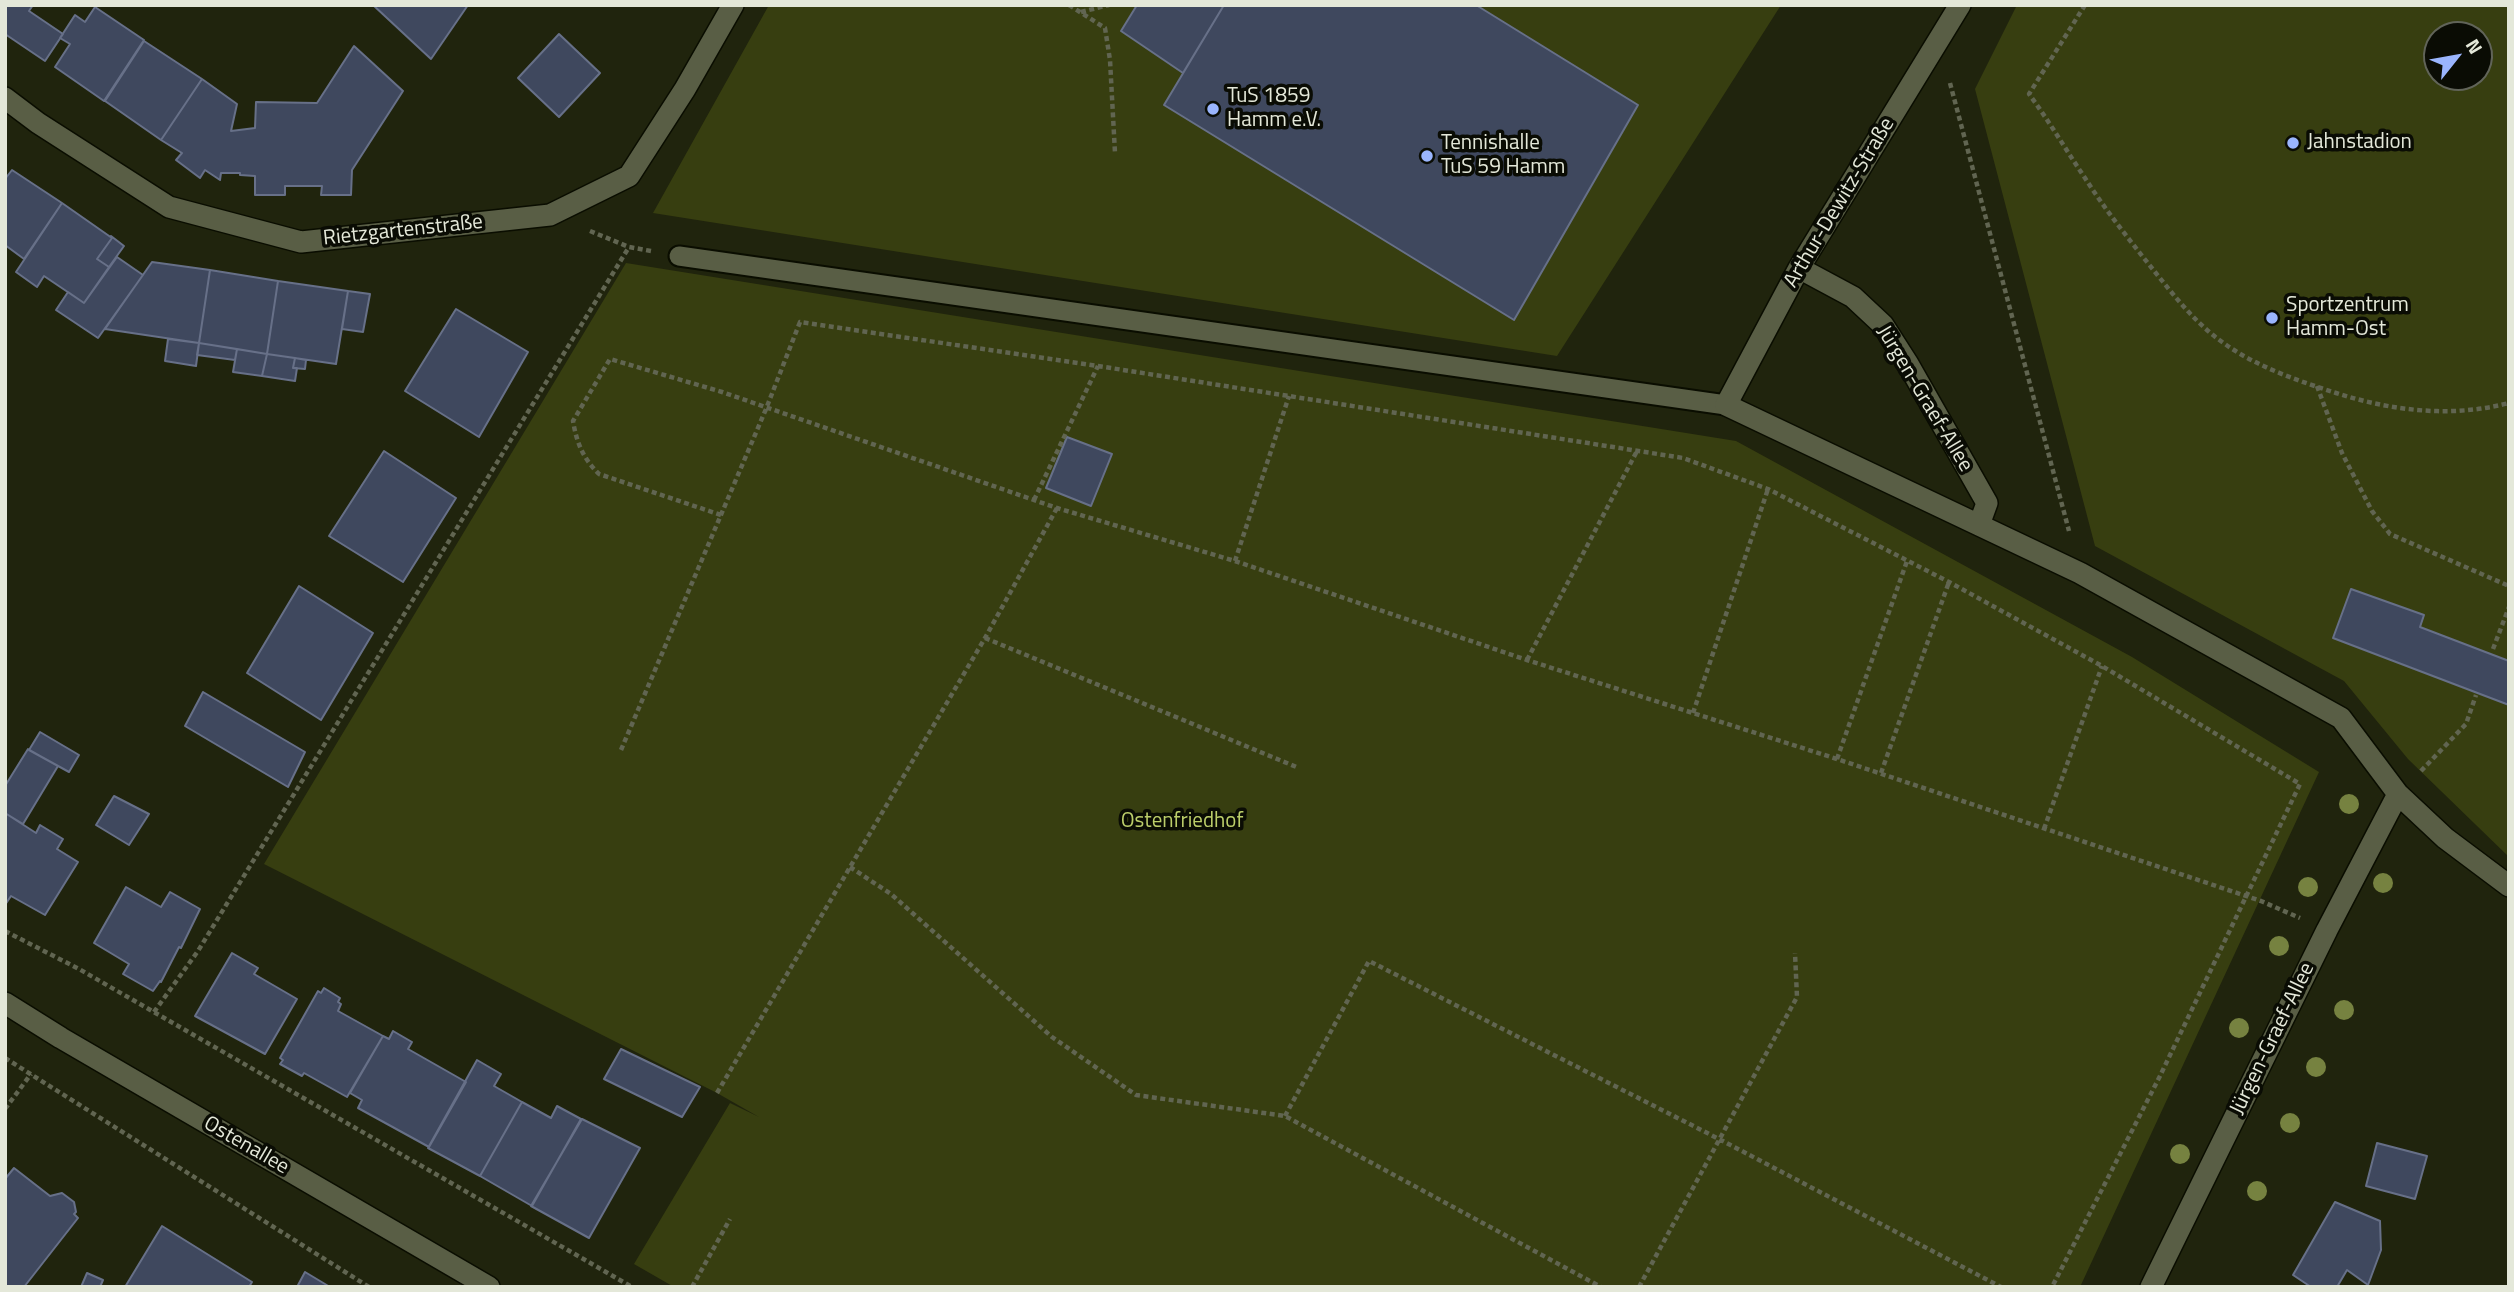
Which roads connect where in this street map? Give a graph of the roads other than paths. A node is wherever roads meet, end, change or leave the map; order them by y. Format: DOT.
graph roads {
  1 [pos="733,5"];
  2 [pos="1960,5"];
  3 [pos="5,98"];
  4 [pos="679,256"];
  5 [pos="1799,268"];
  6 [pos="1726,405"];
  7 [pos="1979,524"];
  8 [pos="2398,794"];
  9 [pos="2509,886"];
  10 [pos="5,1003"];
  11 [pos="489,1287"];
  12 [pos="2151,1287"];
  1 -- 3 [label="street, Rietzgartenstraße"];
  2 -- 5 [label="street, Arthur-Dewitz-Straße"];
  4 -- 6 [label="lane"];
  5 -- 6 [label="street, Arthur-Dewitz-Straße"];
  5 -- 7 [label="street, Jürgen-Graef-Allee"];
  6 -- 7 [label="street"];
  7 -- 8 [label="street"];
  8 -- 9 [label="street"];
  8 -- 12 [label="street, Jürgen-Graef-Allee"];
  10 -- 11 [label="street, Ostenallee"];
}
